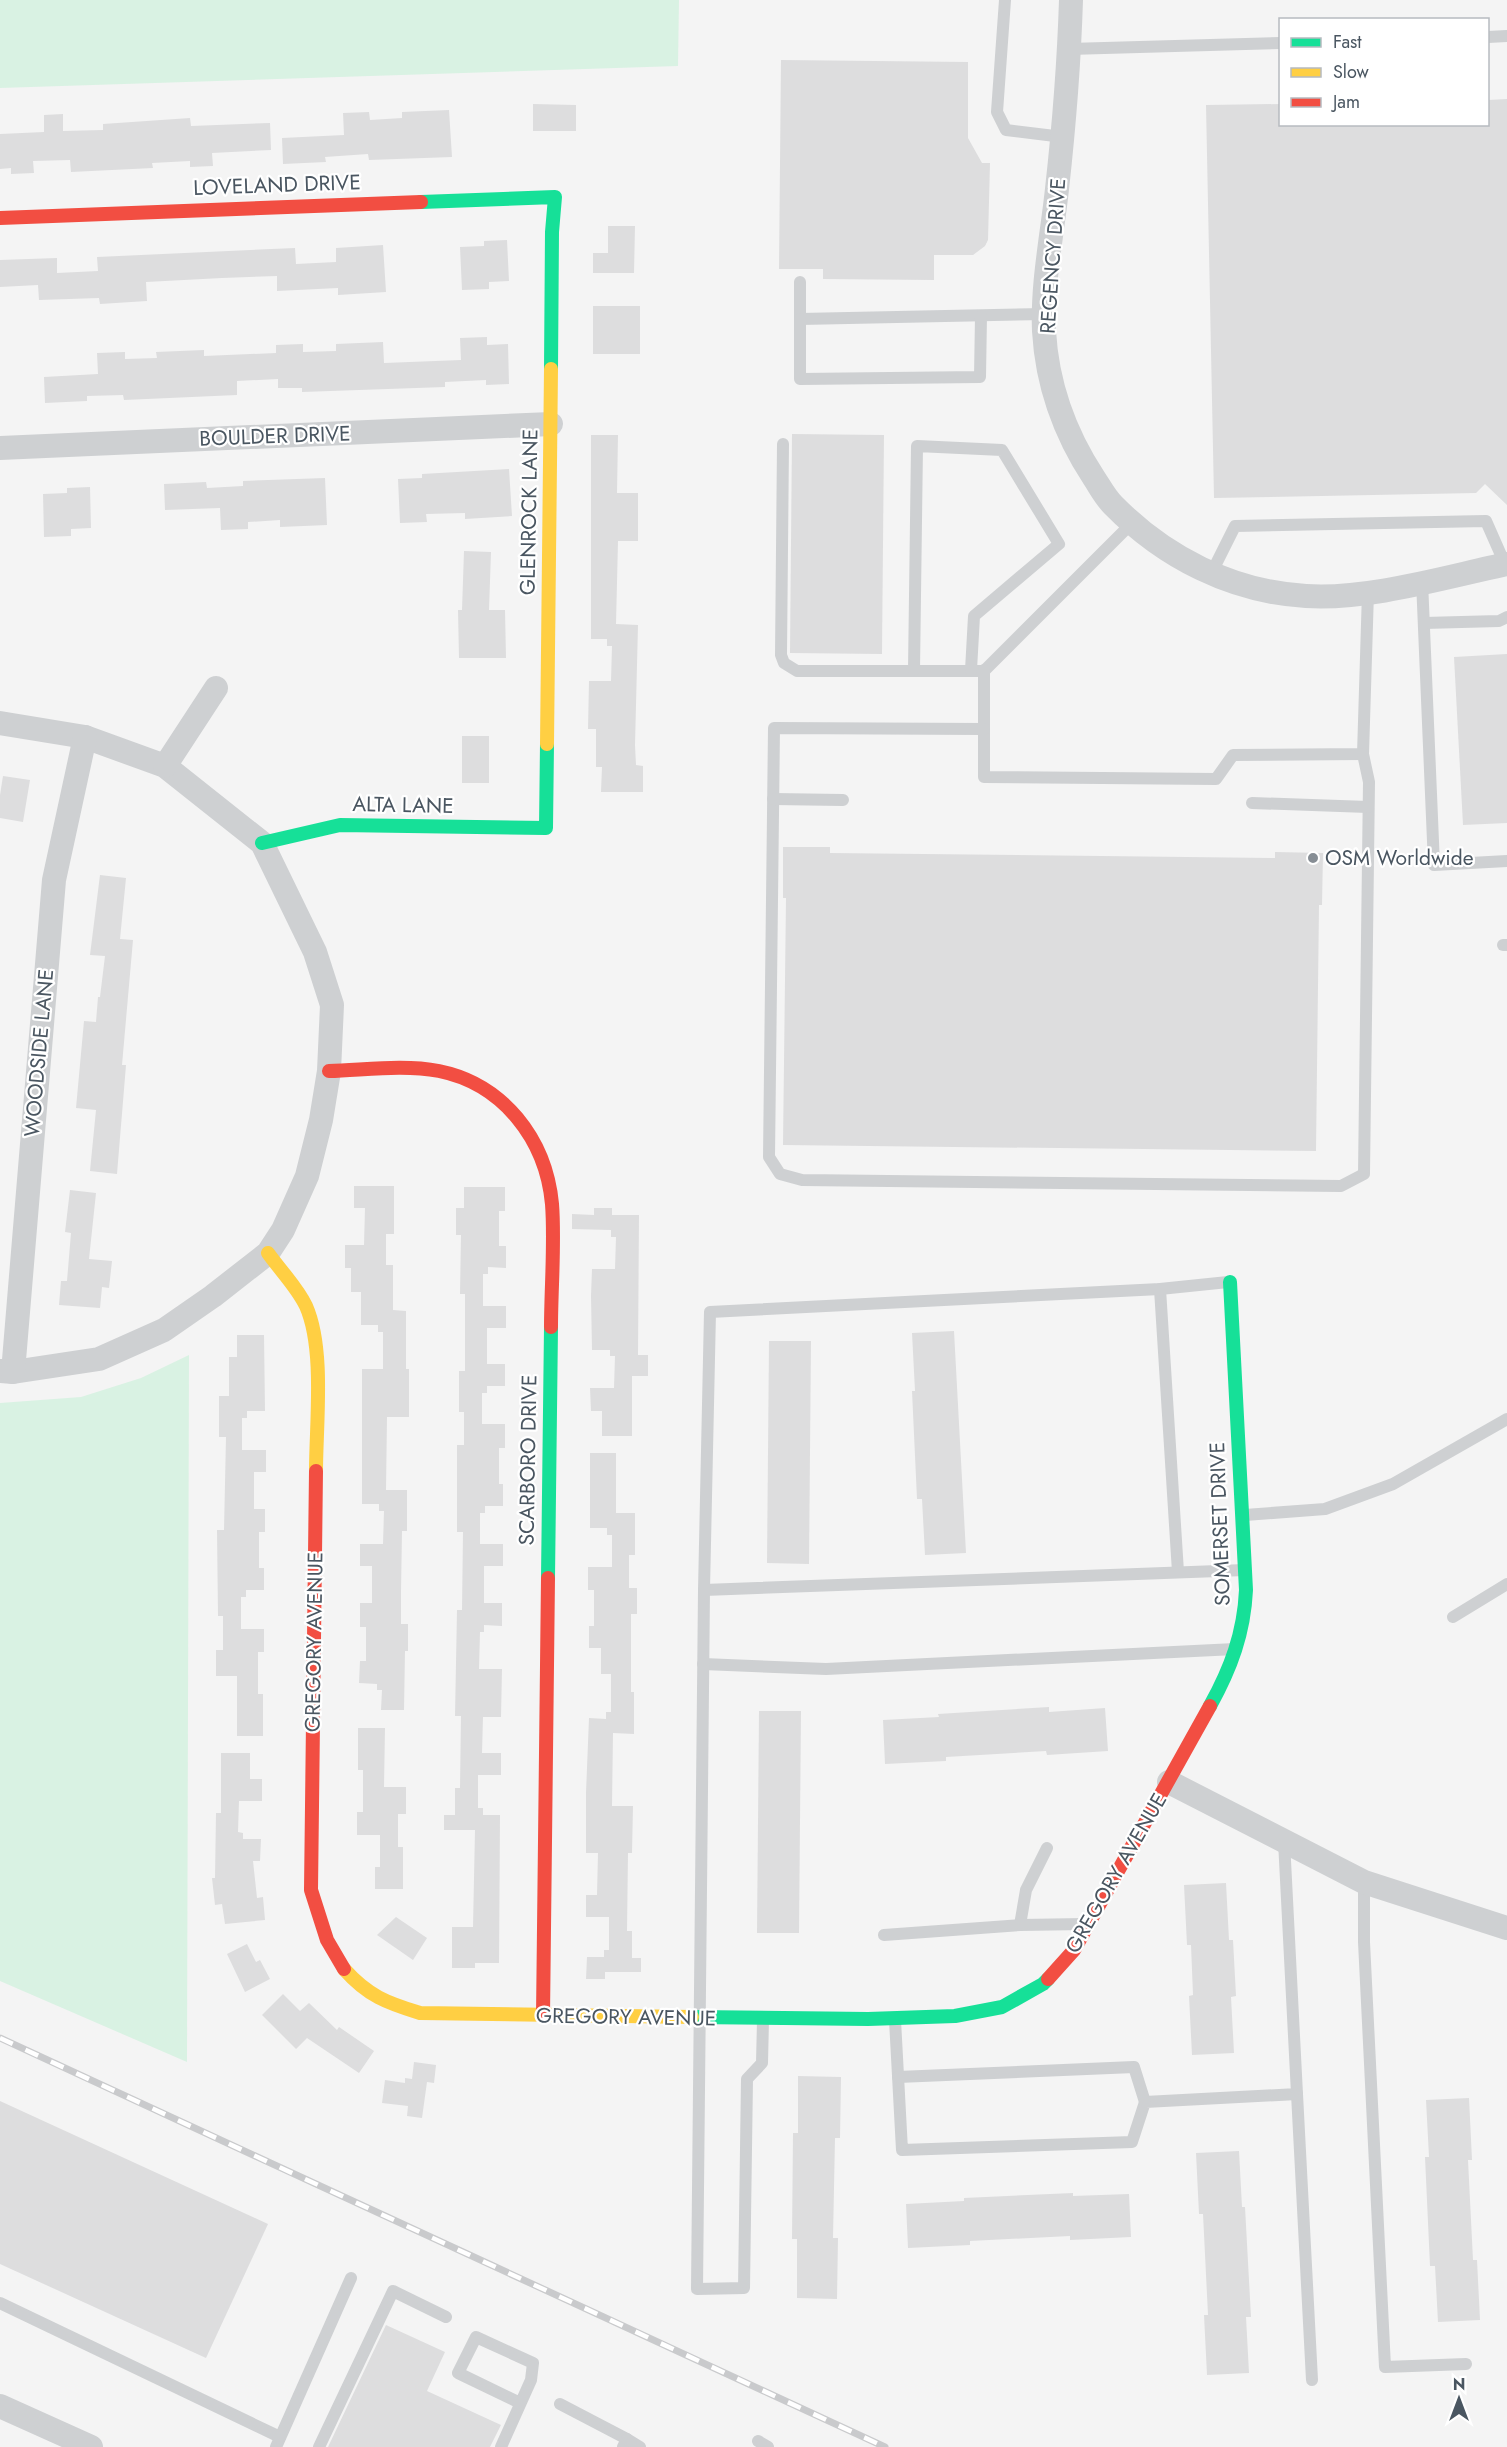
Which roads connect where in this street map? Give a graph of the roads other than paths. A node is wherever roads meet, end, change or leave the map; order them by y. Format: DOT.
graph roads {
  1 [pos="1005,0"];
  2 [pos="1071,0"];
  3 [pos="1507,36"];
  4 [pos="1489,37"];
  5 [pos="1279,43"];
  6 [pos="1069,49"];
  7 [pos="1063,137"];
  8 [pos="555,197"];
  9 [pos="0,218"];
  10 [pos="800,282"];
  11 [pos="1045,314"];
  12 [pos="981,316"];
  13 [pos="800,319"];
  14 [pos="551,424"];
  15 [pos="783,444"];
  16 [pos="0,448"];
  17 [pos="1133,522"];
  18 [pos="1506,564"];
  19 [pos="1211,574"];
  20 [pos="1422,581"];
  21 [pos="1368,592"];
  22 [pos="1507,617"];
  23 [pos="1424,623"];
  24 [pos="914,670"];
  25 [pos="978,670"];
  26 [pos="216,688"];
  27 [pos="0,723"];
  28 [pos="984,729"];
  29 [pos="85,737"];
  30 [pos="1363,754"];
  31 [pos="165,766"];
  32 [pos="773,799"];
  33 [pos="843,800"];
  34 [pos="1252,803"];
  35 [pos="1368,807"];
  36 [pos="546,828"];
  37 [pos="262,843"];
  38 [pos="1507,861"];
  39 [pos="329,1071"];
  40 [pos="268,1253"];
  41 [pos="1230,1282"];
  42 [pos="1160,1288"];
  43 [pos="7,1371"];
  44 [pos="1507,1419"];
  45 [pos="1243,1515"];
  46 [pos="1246,1570"];
  47 [pos="1178,1572"];
  48 [pos="1507,1584"];
  49 [pos="704,1590"];
  50 [pos="1453,1617"];
  51 [pos="1238,1649"];
  52 [pos="703,1664"];
  53 [pos="1168,1782"];
  54 [pos="1284,1841"];
  55 [pos="1047,1848"];
  56 [pos="1364,1882"];
  57 [pos="1089,1924"];
  58 [pos="1020,1925"];
  59 [pos="1507,1928"];
  60 [pos="884,1935"];
  61 [pos="543,2016"];
  62 [pos="700,2018"];
  63 [pos="763,2018"];
  64 [pos="896,2019"];
  65 [pos="898,2077"];
  66 [pos="1297,2094"];
  67 [pos="1145,2102"];
  68 [pos="351,2278"];
  69 [pos="0,2303"];
  70 [pos="446,2317"];
  71 [pos="1466,2364"];
  72 [pos="1312,2380"];
  73 [pos="520,2403"];
  74 [pos="560,2404"];
  75 [pos="0,2406"];
  76 [pos="278,2442"];
  77 [pos="625,2443"];
  78 [pos="91,2447"];
  79 [pos="319,2447"];
  80 [pos="501,2447"];
  81 [pos="640,2447"];
  1 -- 7 [label="lane"];
  2 -- 6 [label="street, REGENCY DRIVE"];
  3 -- 4 [label="lane"];
  5 -- 6 [label="lane"];
  6 -- 7 [label="street, REGENCY DRIVE"];
  7 -- 11 [label="street, REGENCY DRIVE"];
  8 -- 9 [label="street, LOVELAND DRIVE"];
  8 -- 14 [label="street, GLENROCK LANE"];
  10 -- 13 [label="lane"];
  11 -- 12 [label="lane"];
  11 -- 17 [label="street, REGENCY DRIVE"];
  12 -- 13 [label="lane"];
  12 -- 13 [label="lane"];
  14 -- 16 [label="street, BOULDER DRIVE"];
  14 -- 36 [label="street, GLENROCK LANE"];
  15 -- 24 [label="lane"];
  17 -- 19 [label="street, REGENCY DRIVE"];
  17 -- 25 [label="lane"];
  18 -- 19 [label="lane"];
  18 -- 20 [label="street, REGENCY DRIVE"];
  19 -- 21 [label="street, REGENCY DRIVE"];
  20 -- 21 [label="street, REGENCY DRIVE"];
  20 -- 23 [label="lane"];
  21 -- 30 [label="lane"];
  22 -- 23 [label="lane"];
  23 -- 38 [label="lane"];
  24 -- 25 [label="lane"];
  24 -- 25 [label="lane"];
  25 -- 28 [label="lane"];
  26 -- 31 [label="street"];
  27 -- 29 [label="street"];
  28 -- 30 [label="lane"];
  28 -- 32 [label="lane"];
  29 -- 31 [label="street"];
  29 -- 43 [label="street, WOODSIDE LANE"];
  30 -- 35 [label="lane"];
  31 -- 37 [label="street"];
  32 -- 33 [label="lane"];
  32 -- 35 [label="lane"];
  34 -- 35 [label="lane"];
  36 -- 37 [label="street, ALTA LANE"];
  37 -- 39 [label="street"];
  39 -- 40 [label="street"];
  39 -- 61 [label="street, SCARBORO DRIVE"];
  40 -- 43 [label="street"];
  40 -- 61 [label="street, GREGORY AVENUE"];
  41 -- 42 [label="lane"];
  41 -- 45 [label="street, SOMERSET DRIVE"];
  42 -- 47 [label="lane"];
  42 -- 49 [label="lane"];
  44 -- 45 [label="lane"];
  45 -- 46 [label="street, SOMERSET DRIVE"];
  46 -- 47 [label="lane"];
  46 -- 51 [label="street, SOMERSET DRIVE"];
  47 -- 49 [label="lane"];
  48 -- 50 [label="lane"];
  49 -- 52 [label="lane"];
  51 -- 52 [label="lane"];
  51 -- 53 [label="street, SOMERSET DRIVE"];
  52 -- 62 [label="lane"];
  53 -- 54 [label="street, GREGORY AVENUE"];
  53 -- 57 [label="street, GREGORY AVENUE"];
  54 -- 56 [label="street, GREGORY AVENUE"];
  54 -- 66 [label="lane"];
  55 -- 58 [label="lane"];
  56 -- 59 [label="street, GREGORY AVENUE"];
  56 -- 71 [label="lane"];
  57 -- 58 [label="lane"];
  57 -- 64 [label="street, GREGORY AVENUE"];
  58 -- 60 [label="lane"];
  61 -- 62 [label="street, GREGORY AVENUE"];
  62 -- 63 [label="street, GREGORY AVENUE"];
  62 -- 63 [label="lane"];
  63 -- 64 [label="street, GREGORY AVENUE"];
  64 -- 65 [label="lane"];
  65 -- 67 [label="lane"];
  65 -- 67 [label="lane"];
  66 -- 67 [label="lane"];
  66 -- 72 [label="lane"];
  68 -- 76 [label="lane"];
  69 -- 76 [label="lane"];
  70 -- 79 [label="lane"];
  73 -- 73 [label="lane"];
  73 -- 80 [label="lane"];
  74 -- 77 [label="lane"];
  75 -- 78 [label="street"];
  77 -- 81 [label="lane"];
}
